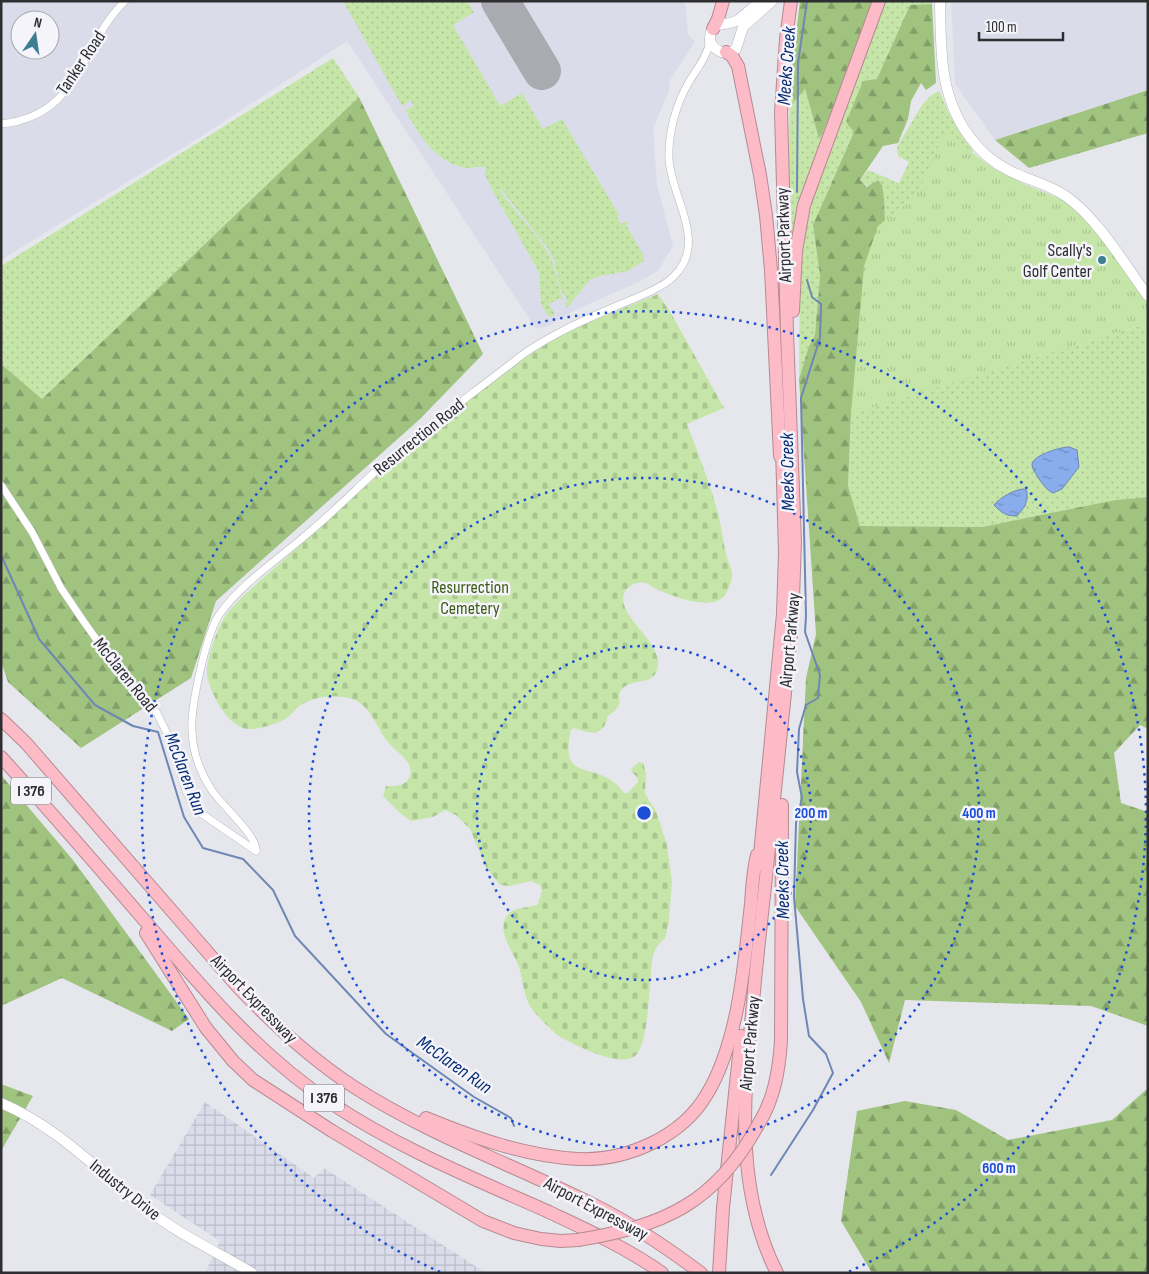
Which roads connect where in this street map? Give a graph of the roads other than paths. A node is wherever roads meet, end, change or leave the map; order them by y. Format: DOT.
graph roads {
  1 [pos="125,1"];
  2 [pos="723,1"];
  3 [pos="772,1"];
  4 [pos="783,1"];
  5 [pos="792,1"];
  6 [pos="879,1"];
  7 [pos="940,1"];
  8 [pos="759,6"];
  9 [pos="713,29"];
  10 [pos="710,42"];
  11 [pos="723,52"];
  12 [pos="701,64"];
  13 [pos="1,124"];
  14 [pos="1148,296"];
  15 [pos="790,418"];
  16 [pos="1,485"];
  17 [pos="784,507"];
  18 [pos="792,625"];
  19 [pos="1,719"];
  20 [pos="1,757"];
  21 [pos="62,824"];
  22 [pos="761,836"];
  23 [pos="256,852"];
  24 [pos="293,1041"];
  25 [pos="1,1103"];
  26 [pos="252,1273"];
  27 [pos="662,1273"];
  28 [pos="701,1273"];
  29 [pos="719,1273"];
  30 [pos="777,1273"];
  1 -- 13 [label="street, Tanker Road"];
  2 -- 9 [label="highway"];
  3 -- 8 [label="street"];
  4 -- 17 [label="highway, Airport Parkway"];
  5 -- 15 [label="highway, Airport Parkway"];
  6 -- 15 [label="highway"];
  7 -- 14 [label="street"];
  8 -- 9 [label="street"];
  8 -- 11 [label="street"];
  9 -- 10 [label="street"];
  10 -- 11 [label="street"];
  10 -- 12 [label="street, Resurrection Road"];
  11 -- 12 [label="street, Resurrection Road"];
  11 -- 17 [label="highway"];
  12 -- 23 [label="street, Resurrection Road"];
  15 -- 18 [label="highway, Airport Parkway"];
  16 -- 23 [label="street, McClaren Road"];
  17 -- 22 [label="highway, Airport Parkway"];
  18 -- 21 [label="highway, bridge"];
  18 -- 30 [label="highway, Airport Parkway"];
  19 -- 24 [label="highway, Airport Expressway / I 376"];
  20 -- 21 [label="highway, Airport Expressway / I 376"];
  21 -- 27 [label="highway, Airport Expressway / I 376"];
  22 -- 24 [label="highway"];
  22 -- 29 [label="highway, Airport Parkway"];
  24 -- 28 [label="highway, Airport Expressway / I 376"];
  25 -- 26 [label="street, Industry Drive"];
}
